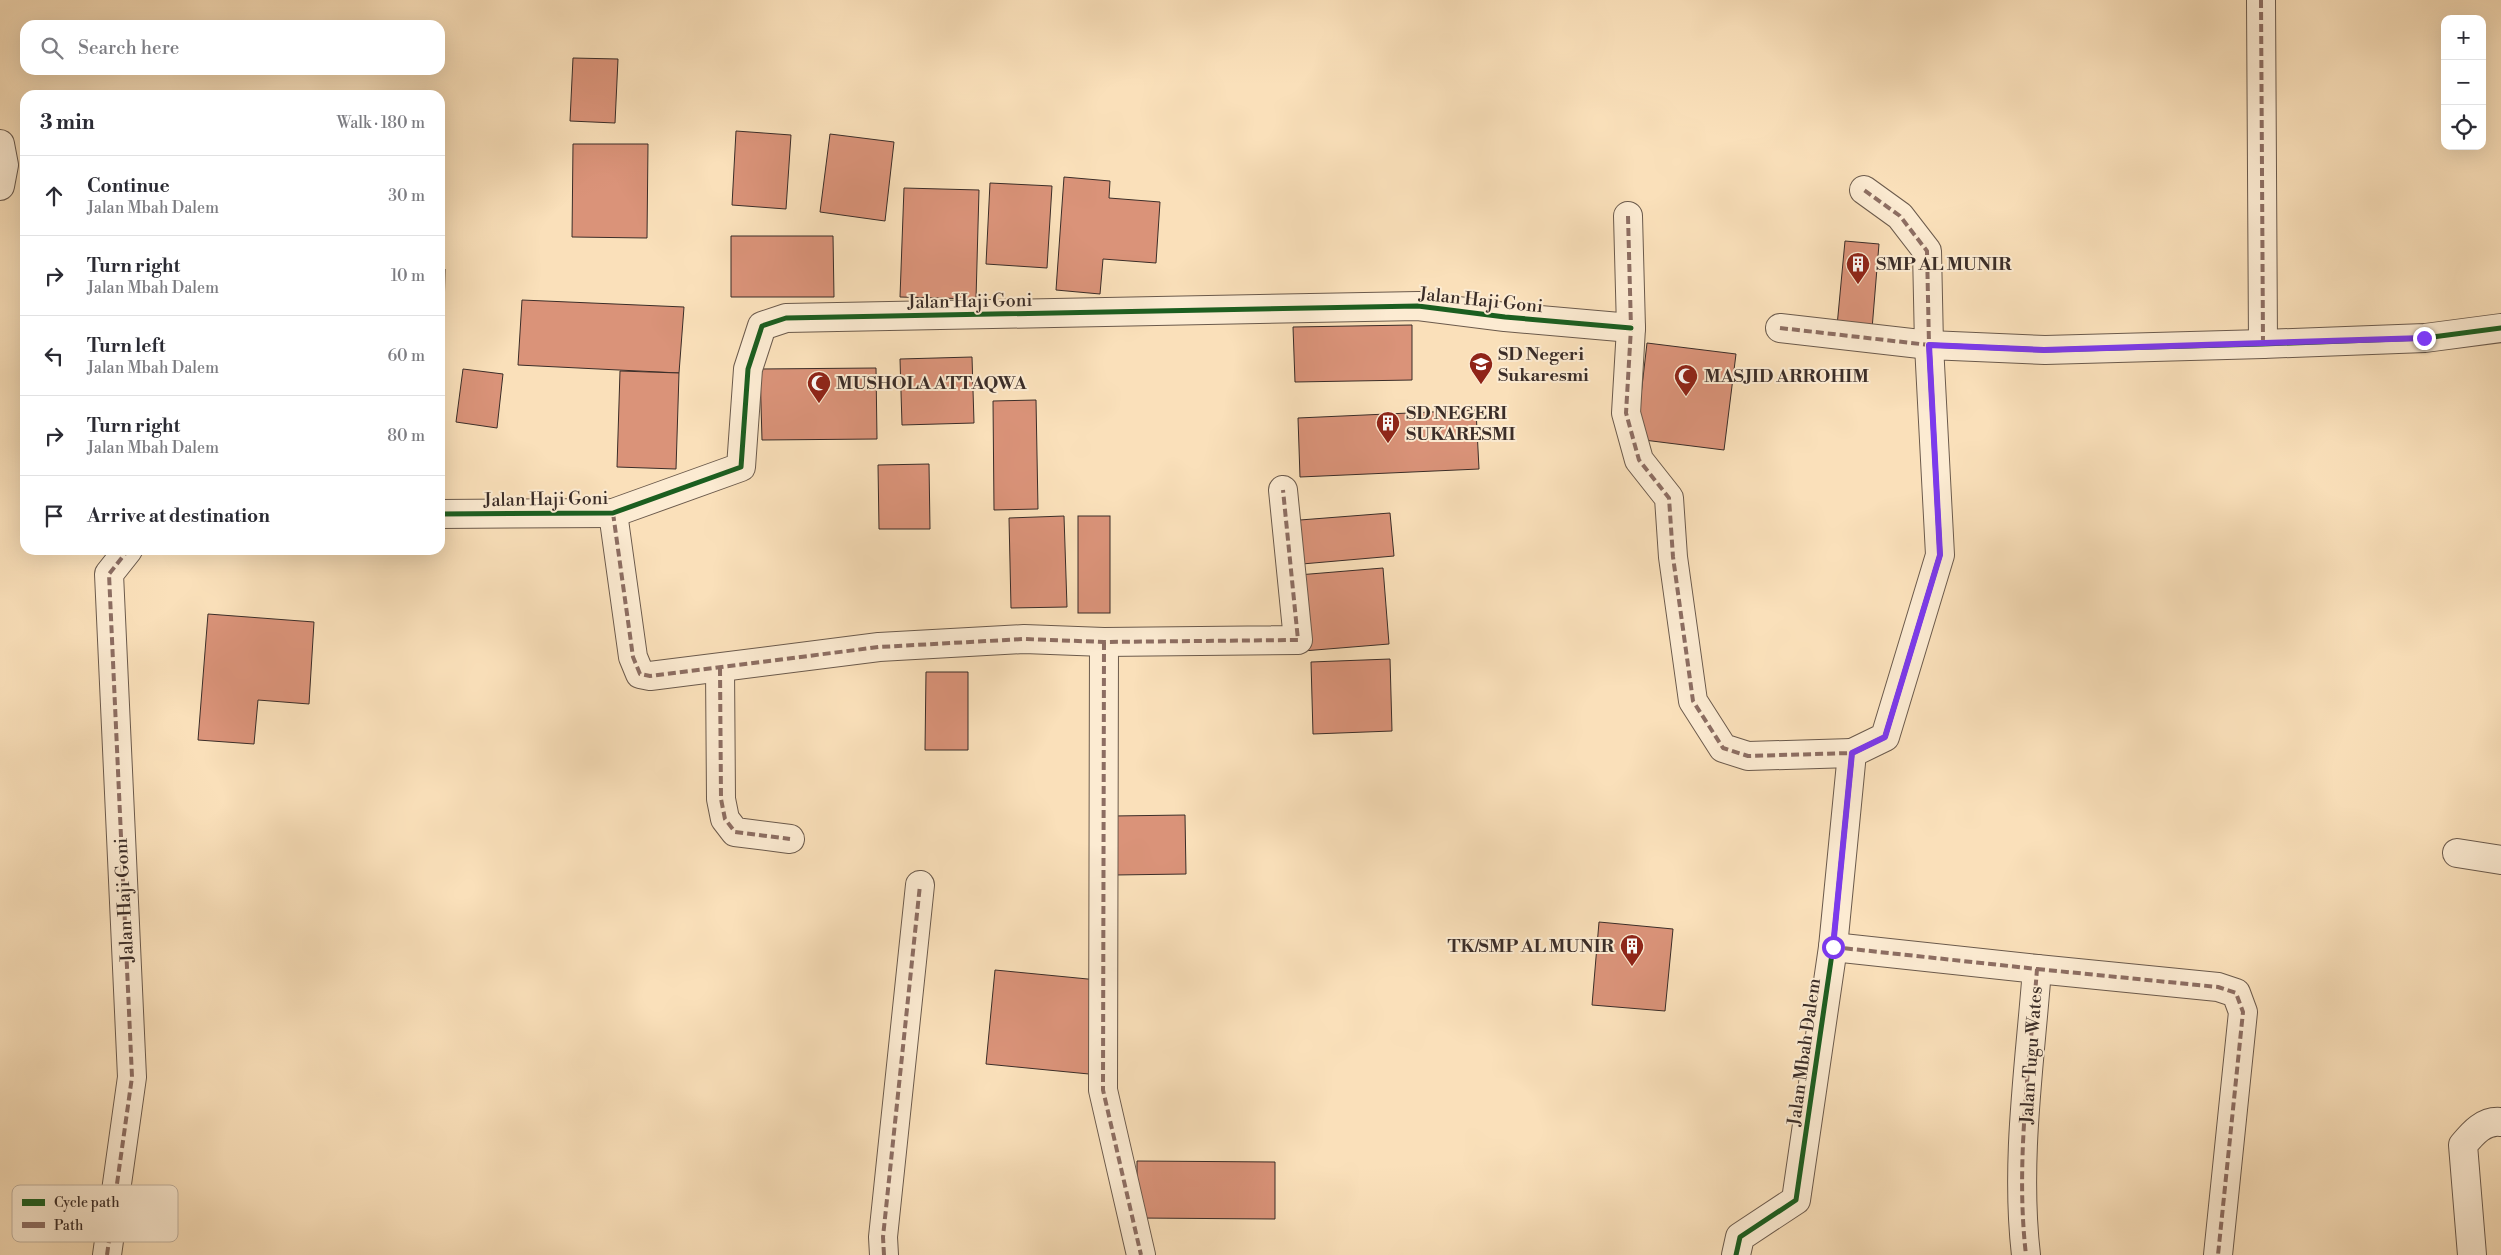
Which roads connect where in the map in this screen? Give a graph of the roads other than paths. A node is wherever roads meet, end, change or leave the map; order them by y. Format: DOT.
graph roads {
  1 [pos="2261,0"];
  2 [pos="0,144"];
  3 [pos="0,186"];
  4 [pos="1864,190"];
  5 [pos="1628,216"];
  6 [pos="1631,328"];
  7 [pos="1780,328"];
  8 [pos="2501,328"];
  9 [pos="2263,344"];
  10 [pos="1929,345"];
  11 [pos="1283,490"];
  12 [pos="612,513"];
  13 [pos="445,514"];
  14 [pos="124,555"];
  15 [pos="1104,642"];
  16 [pos="720,668"];
  17 [pos="1852,753"];
  18 [pos="790,839"];
  19 [pos="2457,853"];
  20 [pos="2501,860"];
  21 [pos="920,885"];
  22 [pos="1833,947"];
  23 [pos="2037,970"];
  24 [pos="2501,1122"];
  25 [pos="117,1185"];
  26 [pos="109,1242"];
  27 [pos="107,1255"];
  28 [pos="884,1255"];
  29 [pos="1141,1255"];
  30 [pos="1736,1255"];
  31 [pos="2026,1255"];
  32 [pos="2218,1255"];
  33 [pos="2472,1255"];
  1 -- 9 [label="street"];
  2 -- 3 [label="street"];
  4 -- 10 [label="street"];
  5 -- 6 [label="street"];
  6 -- 12 [label="street, Jalan Haji Goni"];
  6 -- 17 [label="street"];
  7 -- 10 [label="street"];
  8 -- 9 [label="street"];
  9 -- 10 [label="street"];
  10 -- 17 [label="street"];
  11 -- 15 [label="street"];
  12 -- 13 [label="street, Jalan Haji Goni"];
  12 -- 16 [label="street"];
  14 -- 25 [label="street, Jalan Haji Goni"];
  15 -- 16 [label="street"];
  15 -- 29 [label="street"];
  16 -- 18 [label="street"];
  17 -- 22 [label="street, Jalan Mbah Dalem"];
  19 -- 20 [label="street"];
  21 -- 28 [label="street"];
  22 -- 23 [label="street, Jalan Tugu Wates"];
  22 -- 30 [label="street, Jalan Mbah Dalem"];
  23 -- 31 [label="street, Jalan Tugu Wates"];
  23 -- 32 [label="street"];
  24 -- 33 [label="street"];
  26 -- 27 [label="street, Jalan Haji Goni"];
}
